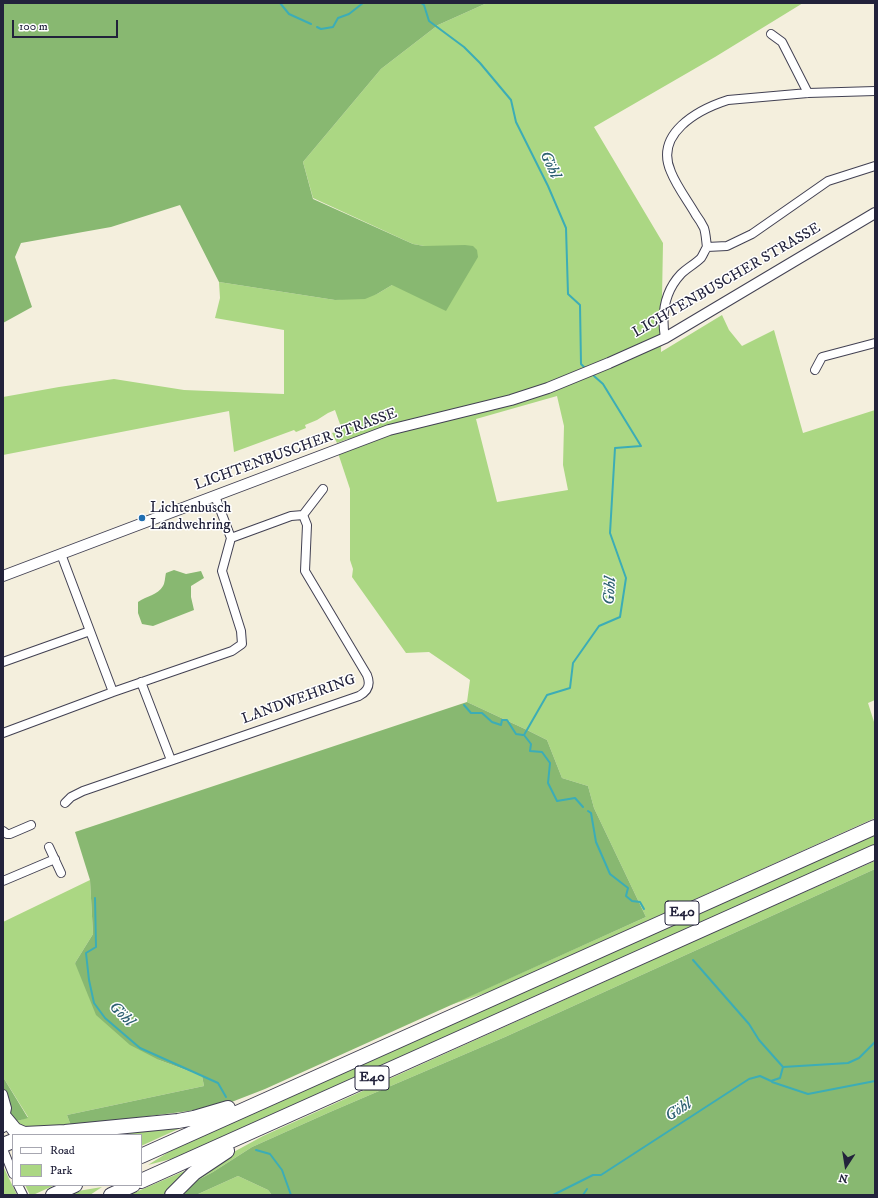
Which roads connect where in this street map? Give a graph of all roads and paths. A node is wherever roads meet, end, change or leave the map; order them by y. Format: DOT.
graph roads {
  1 [pos="771,34"];
  2 [pos="875,91"];
  3 [pos="808,93"];
  4 [pos="875,166"];
  5 [pos="875,213"];
  6 [pos="707,247"];
  7 [pos="665,338"];
  8 [pos="875,343"];
  9 [pos="815,370"];
  10 [pos="323,489"];
  11 [pos="215,496"];
  12 [pos="303,515"];
  13 [pos="231,538"];
  14 [pos="61,554"];
  15 [pos="3,576"];
  16 [pos="90,630"];
  17 [pos="3,662"];
  18 [pos="141,682"];
  19 [pos="113,692"];
  20 [pos="3,733"];
  21 [pos="171,760"];
  22 [pos="65,803"];
  23 [pos="31,825"];
  24 [pos="875,827"];
  25 [pos="3,831"];
  26 [pos="49,847"];
  27 [pos="875,852"];
  28 [pos="55,859"];
  29 [pos="61,873"];
  30 [pos="3,881"];
  31 [pos="3,1094"];
  32 [pos="262,1102"];
  33 [pos="4,1123"];
  34 [pos="39,1134"];
  35 [pos="246,1134"];
  36 [pos="3,1149"];
  37 [pos="142,1156"];
  38 [pos="12,1172"];
  39 [pos="142,1181"];
  40 [pos="18,1186"];
  41 [pos="73,1186"];
  42 [pos="131,1186"];
  43 [pos="23,1195"];
  44 [pos="52,1195"];
  45 [pos="111,1195"];
  46 [pos="172,1195"];
  1 -- 3 [label="street"];
  2 -- 3 [label="street"];
  3 -- 6 [label="street"];
  4 -- 6 [label="street"];
  5 -- 7 [label="street, LICHTENBUSCHER STRASSE"];
  6 -- 7 [label="street"];
  7 -- 11 [label="street, LICHTENBUSCHER STRASSE"];
  8 -- 9 [label="street"];
  10 -- 12 [label="street"];
  11 -- 13 [label="street"];
  11 -- 14 [label="street, LICHTENBUSCHER STRASSE"];
  12 -- 13 [label="street"];
  12 -- 21 [label="street, LANDWEHRING"];
  13 -- 18 [label="street"];
  14 -- 15 [label="street, LICHTENBUSCHER STRASSE"];
  14 -- 16 [label="street"];
  16 -- 17 [label="street"];
  16 -- 19 [label="street"];
  18 -- 19 [label="street"];
  18 -- 21 [label="street"];
  19 -- 20 [label="street"];
  21 -- 22 [label="street, LANDWEHRING"];
  23 -- 25 [label="street"];
  24 -- 32 [label="highway, E40"];
  26 -- 28 [label="street"];
  27 -- 35 [label="highway, E40"];
  28 -- 29 [label="street"];
  28 -- 30 [label="street"];
  31 -- 33 [label="street"];
  32 -- 34 [label="highway"];
  32 -- 37 [label="highway, E40"];
  33 -- 34 [label="highway"];
  35 -- 39 [label="highway, E40"];
  35 -- 46 [label="highway"];
  36 -- 38 [label="street"];
  40 -- 43 [label="street"];
  41 -- 44 [label="highway"];
  42 -- 45 [label="highway"];
}
